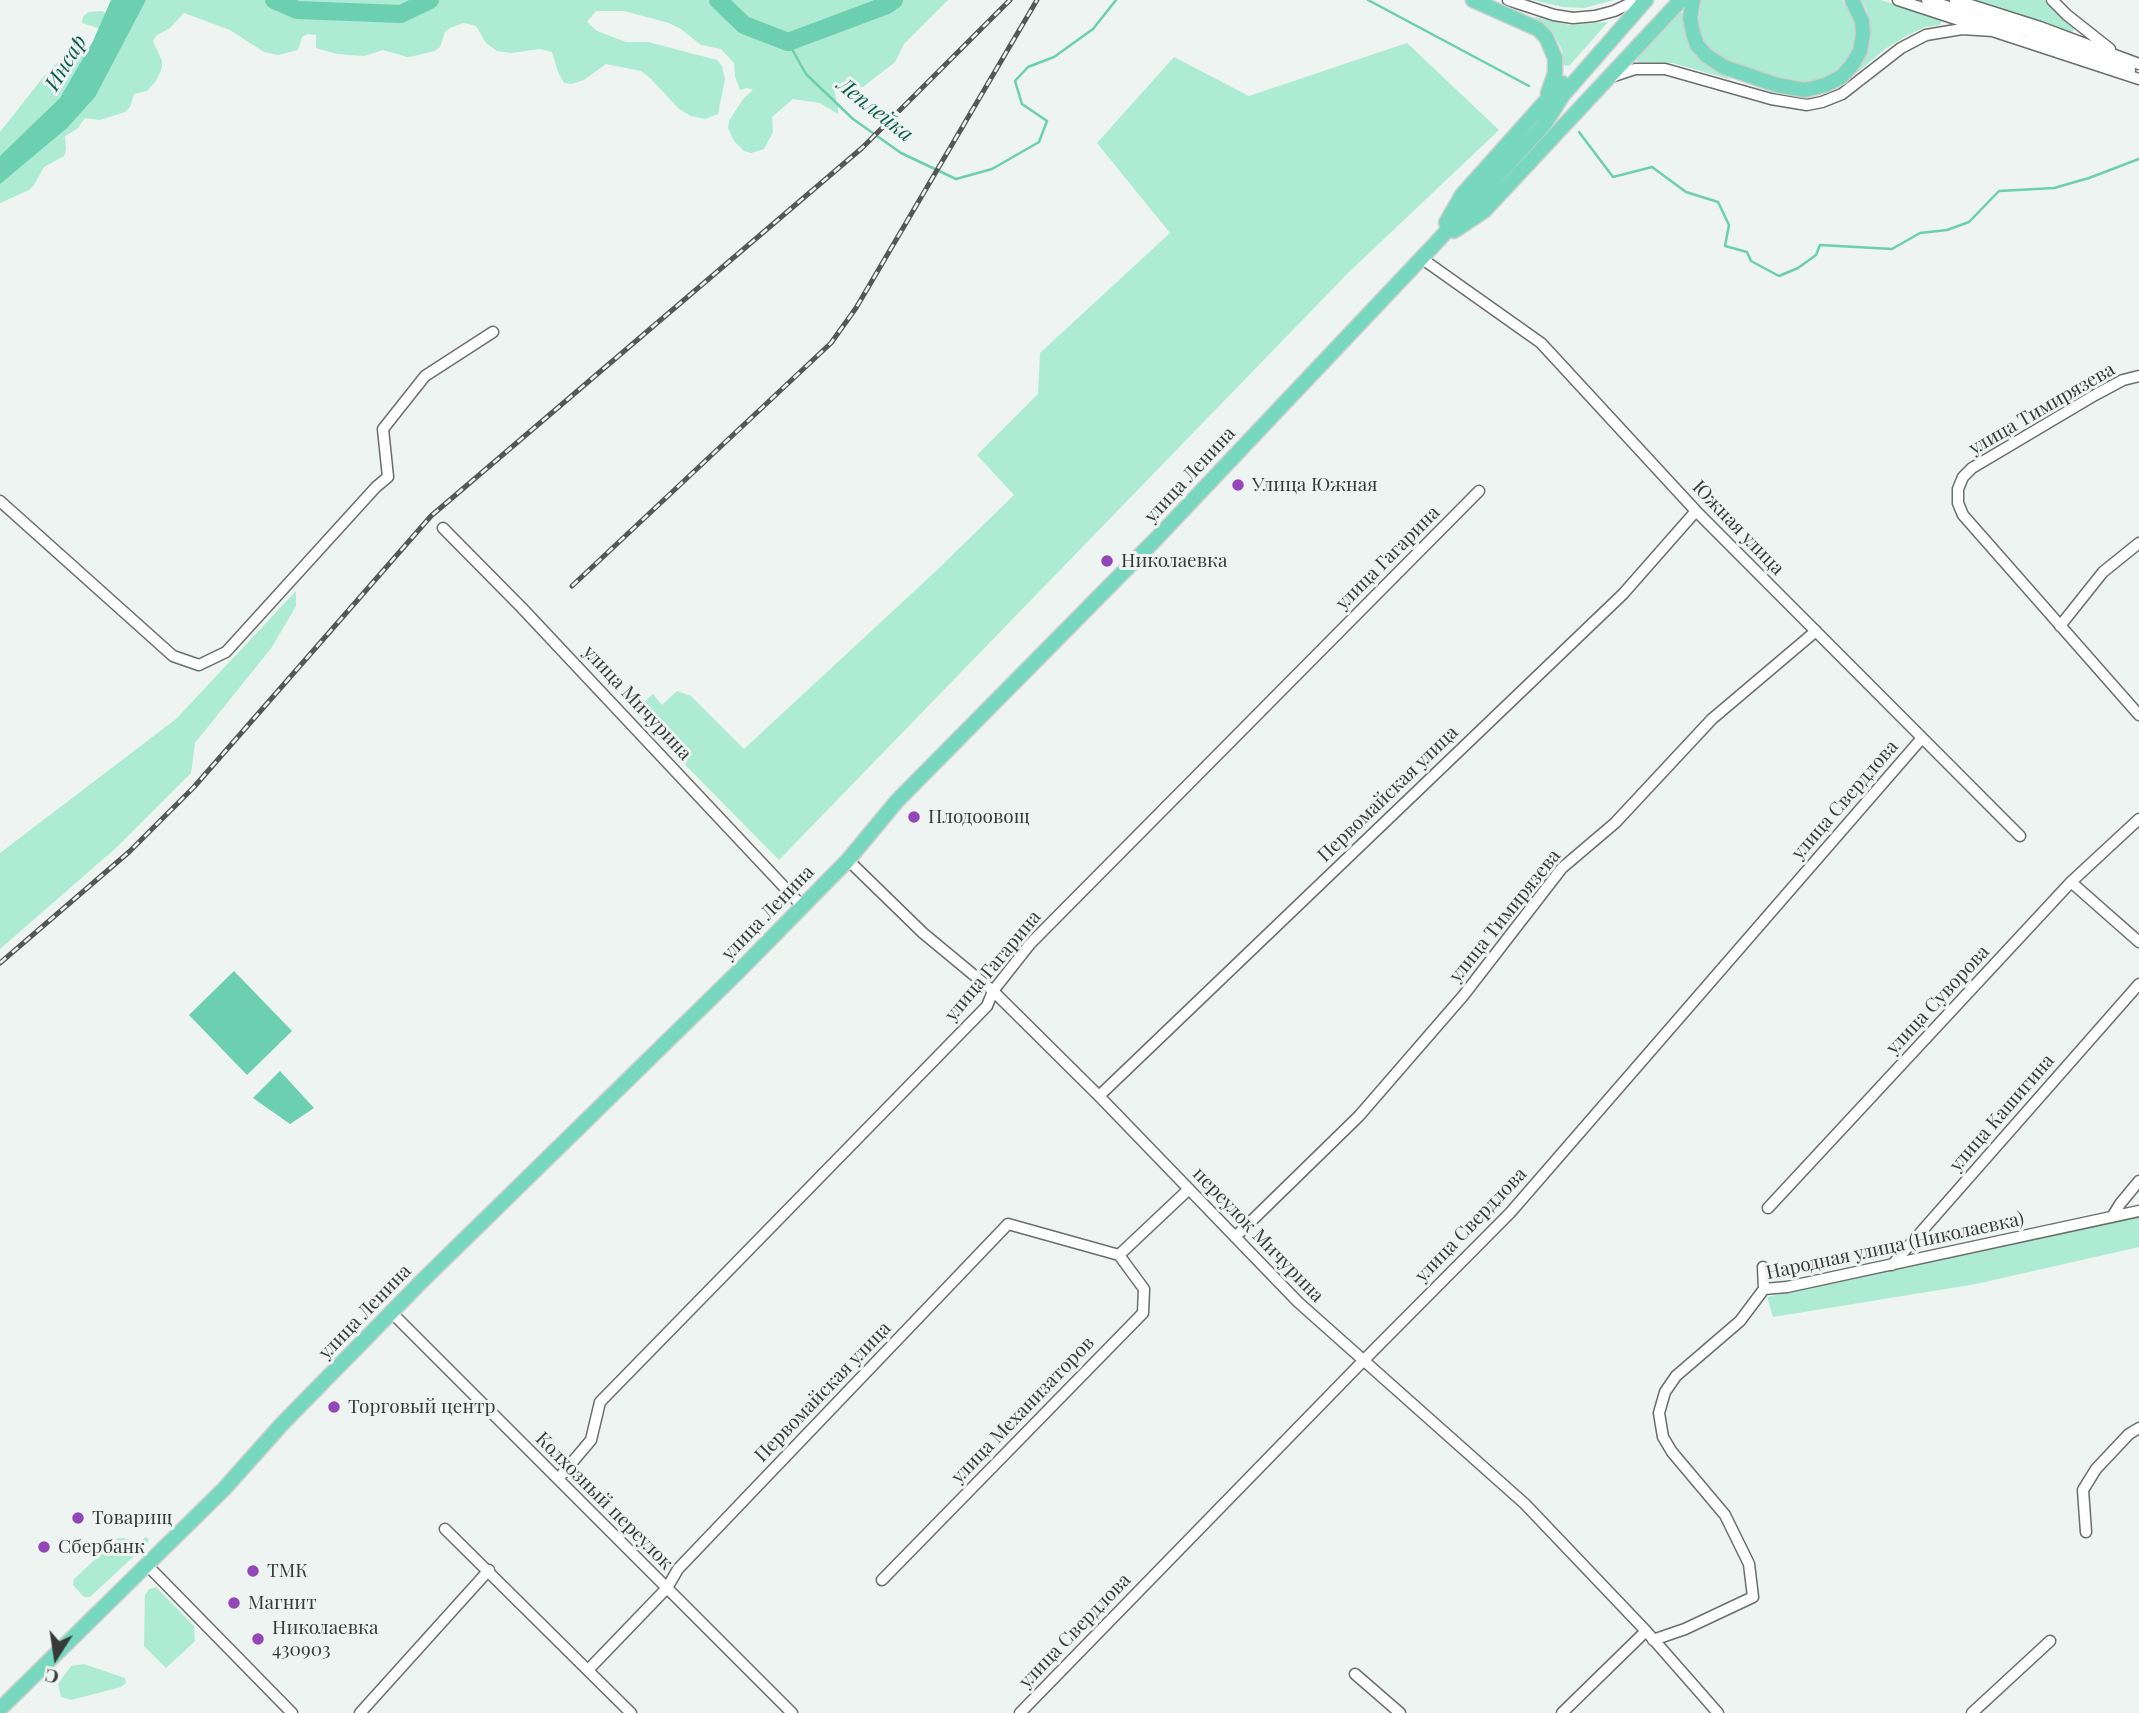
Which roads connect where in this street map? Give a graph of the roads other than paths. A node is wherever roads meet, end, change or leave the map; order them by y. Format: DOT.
graph roads {
  1 [pos="1473,0"];
  2 [pos="1508,0"];
  3 [pos="1670,0"];
  4 [pos="1681,0"];
  5 [pos="1693,0"];
  6 [pos="1852,0"];
  7 [pos="1898,0"];
  8 [pos="1927,0"];
  9 [pos="1955,0"];
  10 [pos="2052,0"];
  11 [pos="1637,1"];
  12 [pos="1993,31"];
  13 [pos="2118,55"];
  14 [pos="2139,64"];
  15 [pos="2139,76"];
  16 [pos="1606,79"];
  17 [pos="1543,105"];
  18 [pos="1544,125"];
  19 [pos="1433,246"];
  20 [pos="1421,258"];
  21 [pos="493,332"];
  22 [pos="2139,376"];
  23 [pos="1479,491"];
  24 [pos="0,501"];
  25 [pos="1696,511"];
  26 [pos="443,528"];
  27 [pos="2139,543"];
  28 [pos="2060,626"];
  29 [pos="1815,631"];
  30 [pos="2139,715"];
  31 [pos="1922,738"];
  32 [pos="2139,819"];
  33 [pos="2020,836"];
  34 [pos="848,860"];
  35 [pos="2071,883"];
  36 [pos="802,906"];
  37 [pos="2139,942"];
  38 [pos="2139,984"];
  39 [pos="993,991"];
  40 [pos="1099,1096"];
  41 [pos="2139,1181"];
  42 [pos="1189,1189"];
  43 [pos="1768,1208"];
  44 [pos="2139,1211"];
  45 [pos="2112,1217"];
  46 [pos="1235,1237"];
  47 [pos="1119,1255"];
  48 [pos="1892,1265"];
  49 [pos="1763,1267"];
  50 [pos="1764,1289"];
  51 [pos="392,1313"];
  52 [pos="1363,1361"];
  53 [pos="2139,1428"];
  54 [pos="558,1479"];
  55 [pos="445,1529"];
  56 [pos="2086,1532"];
  57 [pos="147,1565"];
  58 [pos="489,1570"];
  59 [pos="882,1580"];
  60 [pos="667,1588"];
  61 [pos="1650,1636"];
  62 [pos="2049,1641"];
  63 [pos="589,1670"];
  64 [pos="1355,1674"];
  65 [pos="0,1709"];
  66 [pos="292,1713"];
  67 [pos="360,1713"];
  68 [pos="631,1713"];
  69 [pos="792,1713"];
  70 [pos="1020,1713"];
  71 [pos="1400,1713"];
  72 [pos="1562,1713"];
  73 [pos="1718,1713"];
  74 [pos="1972,1713"];
  1 -- 17 [label="main road"];
  2 -- 11 [label="street"];
  3 -- 18 [label="main road"];
  4 -- 16 [label="main road"];
  5 -- 6 [label="main road"];
  7 -- 12 [label="street"];
  8 -- 15 [label="street"];
  9 -- 13 [label="street"];
  10 -- 13 [label="street"];
  11 -- 17 [label="main road"];
  11 -- 18 [label="main road"];
  12 -- 15 [label="street"];
  12 -- 16 [label="street"];
  13 -- 14 [label="street"];
  16 -- 19 [label="main road"];
  17 -- 19 [label="main road"];
  18 -- 19 [label="main road, улица Ленина"];
  19 -- 20 [label="main road, улица Ленина"];
  20 -- 25 [label="street, Южная улица"];
  20 -- 34 [label="main road, улица Ленина"];
  21 -- 24 [label="street"];
  22 -- 28 [label="street, улица Тимирязева"];
  23 -- 39 [label="street, улица Гагарина"];
  25 -- 29 [label="street, Южная улица"];
  25 -- 40 [label="street, Первомайская улица"];
  26 -- 36 [label="street, улица Мичурина"];
  27 -- 28 [label="street"];
  28 -- 30 [label="street"];
  29 -- 31 [label="street, Южная улица"];
  29 -- 46 [label="street, улица Тимирязева"];
  31 -- 33 [label="street, Южная улица"];
  31 -- 52 [label="street, улица Свердлова"];
  32 -- 35 [label="street, улица Суворова"];
  34 -- 36 [label="main road, улица Ленина"];
  34 -- 39 [label="street, переулок Мичурина"];
  35 -- 37 [label="street"];
  35 -- 43 [label="street, улица Суворова"];
  36 -- 51 [label="main road, улица Ленина"];
  38 -- 48 [label="street, улица Кашигина"];
  39 -- 40 [label="street, переулок Мичурина"];
  39 -- 54 [label="street, улица Гагарина"];
  40 -- 42 [label="street, переулок Мичурина"];
  41 -- 45 [label="street"];
  42 -- 46 [label="street, переулок Мичурина"];
  42 -- 47 [label="street"];
  44 -- 45 [label="street, Народная улица (Николаевка)"];
  45 -- 48 [label="street, Народная улица (Николаевка)"];
  46 -- 52 [label="street, переулок Мичурина"];
  47 -- 59 [label="street, улица Механизаторов"];
  47 -- 60 [label="street, Первомайская улица"];
  48 -- 50 [label="street, Народная улица (Николаевка)"];
  49 -- 50 [label="street"];
  50 -- 61 [label="street, Народная улица (Николаевка)"];
  51 -- 54 [label="street, Колхозный переулок"];
  51 -- 57 [label="main road, улица Ленина"];
  52 -- 61 [label="street, переулок Мичурина"];
  52 -- 70 [label="street, улица Свердлова"];
  53 -- 56 [label="street"];
  54 -- 60 [label="street, Колхозный переулок"];
  55 -- 58 [label="street"];
  57 -- 65 [label="main road, улица Ленина"];
  57 -- 66 [label="street"];
  58 -- 63 [label="street"];
  58 -- 67 [label="street"];
  60 -- 63 [label="street, Первомайская улица"];
  60 -- 69 [label="street, Колхозный переулок"];
  61 -- 72 [label="street"];
  61 -- 73 [label="street"];
  62 -- 74 [label="street"];
  63 -- 68 [label="street"];
  64 -- 71 [label="street"];
}
